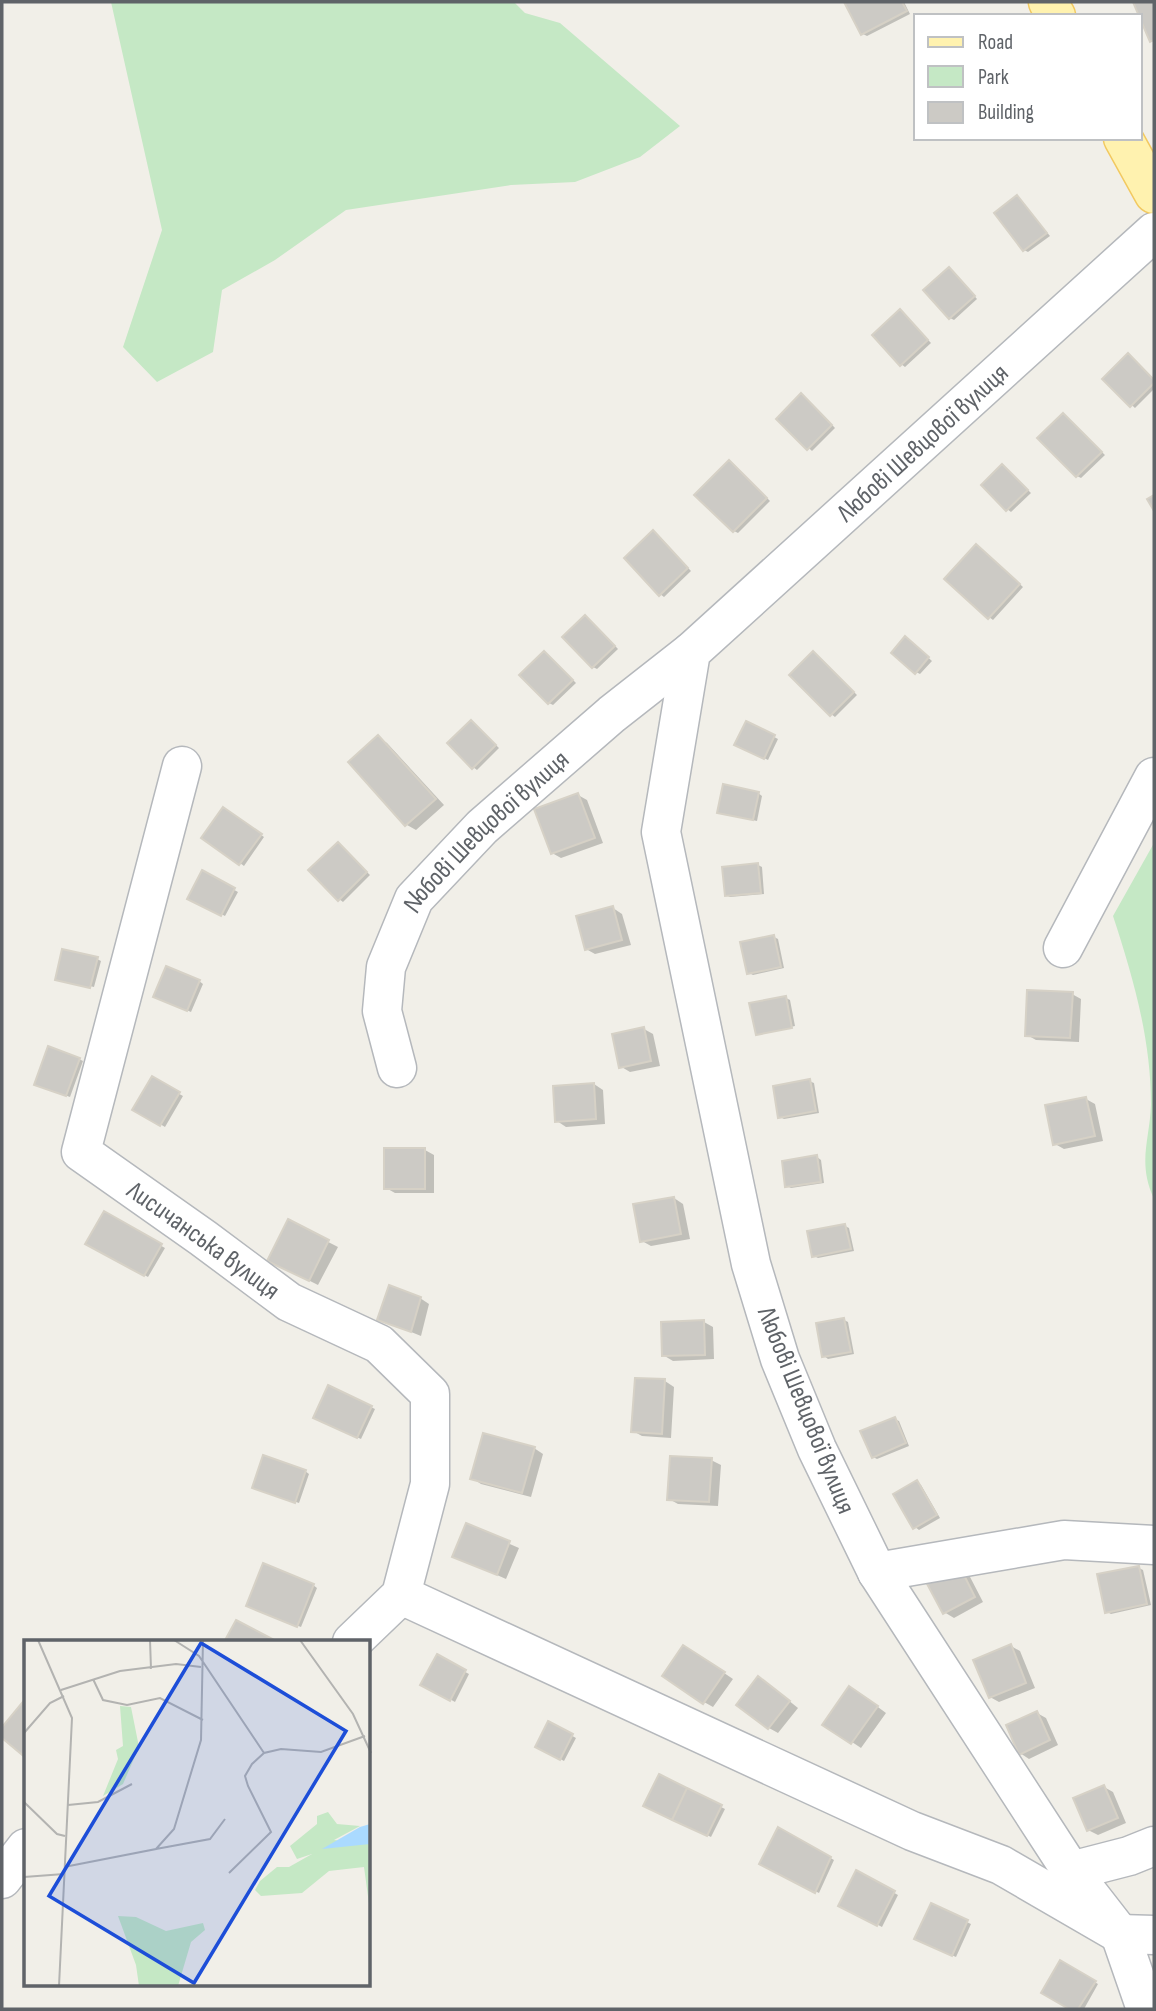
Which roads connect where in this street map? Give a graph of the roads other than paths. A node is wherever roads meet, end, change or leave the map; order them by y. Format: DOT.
graph roads {
  1 [pos="1125,140"];
  2 [pos="1151,182"];
  3 [pos="1154,232"];
  4 [pos="691,652"];
  5 [pos="182,766"];
  6 [pos="1154,778"];
  7 [pos="1063,948"];
  8 [pos="397,1068"];
  9 [pos="1154,1545"];
  10 [pos="877,1572"];
  11 [pos="401,1595"];
  12 [pos="354,1640"];
  13 [pos="1154,1846"];
  14 [pos="24,1851"];
  15 [pos="1071,1871"];
  16 [pos="2,1879"];
  17 [pos="1137,1934"];
  18 [pos="1146,2009"];
  1 -- 2 [label="main road"];
  3 -- 4 [label="street, Любові Шевцової вулиця"];
  4 -- 8 [label="street, Любові Шевцової вулиця"];
  4 -- 10 [label="street, Любові Шевцової вулиця"];
  5 -- 11 [label="street, Лисичанська вулиця"];
  6 -- 7 [label="street"];
  9 -- 10 [label="street"];
  10 -- 15 [label="street, Любові Шевцової вулиця"];
  11 -- 12 [label="street"];
  11 -- 17 [label="street"];
  13 -- 15 [label="street"];
  14 -- 16 [label="street"];
  15 -- 17 [label="street, Любові Шевцової вулиця"];
  17 -- 18 [label="street, Любові Шевцової вулиця"];
}
